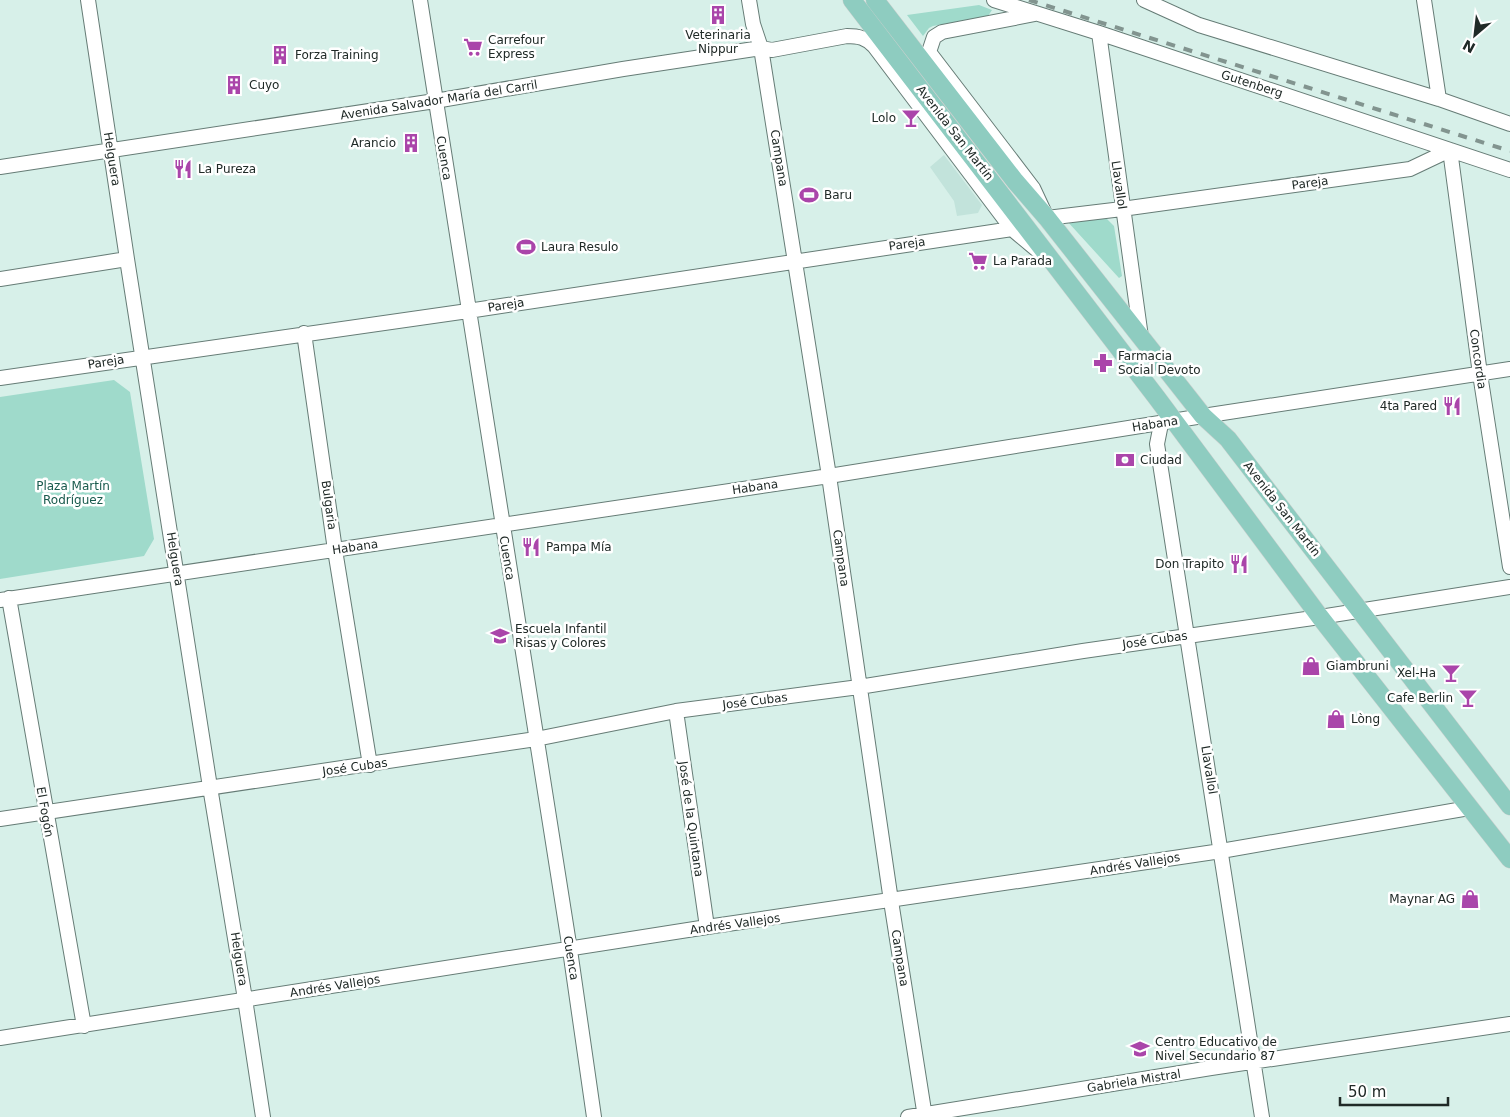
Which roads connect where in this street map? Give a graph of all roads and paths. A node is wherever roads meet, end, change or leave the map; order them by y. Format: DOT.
graph roads {
  1 [pos="88,0"];
  2 [pos="420,0"];
  3 [pos="749,0"];
  4 [pos="852,0"];
  5 [pos="875,0"];
  6 [pos="994,0"];
  7 [pos="1144,0"];
  8 [pos="1424,0"];
  9 [pos="1035,14"];
  10 [pos="1099,33"];
  11 [pos="874,46"];
  12 [pos="761,48"];
  13 [pos="1439,99"];
  14 [pos="435,101"];
  15 [pos="1510,124"];
  16 [pos="1450,150"];
  17 [pos="110,151"];
  18 [pos="0,167"];
  19 [pos="1510,170"];
  20 [pos="1122,210"];
  21 [pos="1047,218"];
  22 [pos="1012,229"];
  23 [pos="127,259"];
  24 [pos="795,261"];
  25 [pos="1057,267"];
  26 [pos="0,279"];
  27 [pos="468,311"];
  28 [pos="304,333"];
  29 [pos="1141,337"];
  30 [pos="143,357"];
  31 [pos="1510,369"];
  32 [pos="1480,374"];
  33 [pos="0,378"];
  34 [pos="1203,416"];
  35 [pos="1168,422"];
  36 [pos="829,476"];
  37 [pos="502,525"];
  38 [pos="335,550"];
  39 [pos="1510,567"];
  40 [pos="177,573"];
  41 [pos="1510,587"];
  42 [pos="4,599"];
  43 [pos="1359,610"];
  44 [pos="1320,617"];
  45 [pos="1187,636"];
  46 [pos="859,687"];
  47 [pos="676,711"];
  48 [pos="536,739"];
  49 [pos="370,765"];
  50 [pos="210,787"];
  51 [pos="1510,806"];
  52 [pos="1469,808"];
  53 [pos="45,812"];
  54 [pos="0,819"];
  55 [pos="1221,851"];
  56 [pos="1510,859"];
  57 [pos="891,901"];
  58 [pos="707,927"];
  59 [pos="570,950"];
  60 [pos="245,999"];
  61 [pos="1510,1024"];
  62 [pos="84,1026"];
  63 [pos="0,1038"];
  64 [pos="1254,1062"];
  65 [pos="924,1116"];
  66 [pos="263,1117"];
  67 [pos="594,1117"];
  68 [pos="908,1117"];
  69 [pos="1262,1117"];
  1 -- 17 [label="street, Helguera"];
  2 -- 14 [label="street, Cuenca"];
  3 -- 12 [label="street, Campana"];
  4 -- 25 [label="main road, Avenida San Martín"];
  5 -- 21 [label="main road, Avenida San Martín"];
  6 -- 9 [label="street, Gutenberg"];
  7 -- 13 [label="street"];
  8 -- 13 [label="street"];
  9 -- 10 [label="street, Gutenberg"];
  9 -- 21 [label="street, Avenida San Martín"];
  10 -- 16 [label="street, Gutenberg"];
  10 -- 20 [label="street, Llavallol"];
  11 -- 12 [label="street, Avenida Salvador María del Carril"];
  11 -- 22 [label="street, Avenida San Martín"];
  12 -- 14 [label="street, Avenida Salvador María del Carril"];
  12 -- 24 [label="street, Campana"];
  13 -- 15 [label="street"];
  14 -- 17 [label="street, Avenida Salvador María del Carril"];
  14 -- 27 [label="street, Cuenca"];
  16 -- 19 [label="street, Gutenberg"];
  16 -- 20 [label="street, Pareja"];
  16 -- 32 [label="street, Concordia"];
  17 -- 18 [label="street, Avenida Salvador María del Carril"];
  17 -- 23 [label="street, Helguera"];
  20 -- 21 [label="street, Pareja"];
  20 -- 29 [label="street, Llavallol"];
  21 -- 29 [label="main road, Avenida San Martín"];
  22 -- 24 [label="street, Pareja"];
  22 -- 25 [label="street, Avenida San Martín"];
  23 -- 26 [label="street"];
  23 -- 30 [label="street, Helguera"];
  24 -- 27 [label="street, Pareja"];
  24 -- 36 [label="street, Campana"];
  25 -- 35 [label="main road, Avenida San Martín"];
  27 -- 28 [label="street, Pareja"];
  27 -- 37 [label="street, Cuenca"];
  28 -- 30 [label="street, Pareja"];
  28 -- 38 [label="street, Bulgaria"];
  29 -- 34 [label="main road, Avenida San Martín"];
  30 -- 33 [label="street, Pareja"];
  30 -- 40 [label="street, Helguera"];
  31 -- 32 [label="street, Habana"];
  32 -- 34 [label="street, Habana"];
  32 -- 39 [label="street, Concordia"];
  34 -- 35 [label="street, Habana"];
  34 -- 43 [label="main road, Avenida San Martín"];
  35 -- 36 [label="street, Habana"];
  35 -- 44 [label="main road, Avenida San Martín"];
  35 -- 45 [label="street, Llavallol"];
  36 -- 37 [label="street, Habana"];
  36 -- 46 [label="street, Campana"];
  37 -- 38 [label="street, Habana"];
  37 -- 48 [label="street, Cuenca"];
  38 -- 40 [label="street, Habana"];
  38 -- 49 [label="street, Bulgaria"];
  40 -- 42 [label="street, Habana"];
  40 -- 50 [label="street, Helguera"];
  41 -- 43 [label="street, José Cubas"];
  42 -- 53 [label="street, El Fogón"];
  43 -- 44 [label="street, José Cubas"];
  43 -- 51 [label="main road, Avenida San Martín"];
  44 -- 45 [label="street, José Cubas"];
  44 -- 52 [label="main road, Avenida San Martín"];
  45 -- 46 [label="street, José Cubas"];
  45 -- 55 [label="street, Llavallol"];
  46 -- 47 [label="street, José Cubas"];
  46 -- 57 [label="street, Campana"];
  47 -- 48 [label="street, José Cubas"];
  47 -- 58 [label="street, José de la Quintana"];
  48 -- 49 [label="street, José Cubas"];
  48 -- 59 [label="street, Cuenca"];
  49 -- 50 [label="street, José Cubas"];
  50 -- 53 [label="street, José Cubas"];
  50 -- 60 [label="street, Helguera"];
  52 -- 55 [label="street, Andrés Vallejos"];
  52 -- 56 [label="main road, Avenida San Martín"];
  53 -- 54 [label="street, José Cubas"];
  53 -- 62 [label="street, El Fogón"];
  55 -- 57 [label="street, Andrés Vallejos"];
  55 -- 64 [label="street, Llavallol"];
  57 -- 58 [label="street, Andrés Vallejos"];
  57 -- 65 [label="street, Campana"];
  58 -- 59 [label="street, Andrés Vallejos"];
  59 -- 60 [label="street, Andrés Vallejos"];
  59 -- 67 [label="street, Cuenca"];
  60 -- 62 [label="street, Andrés Vallejos"];
  60 -- 66 [label="street, Helguera"];
  61 -- 64 [label="street, Gabriela Mistral"];
  62 -- 63 [label="street, Andrés Vallejos"];
  64 -- 65 [label="street, Gabriela Mistral"];
  64 -- 69 [label="street, Llavallol"];
  65 -- 68 [label="street, Gabriela Mistral"];
}
